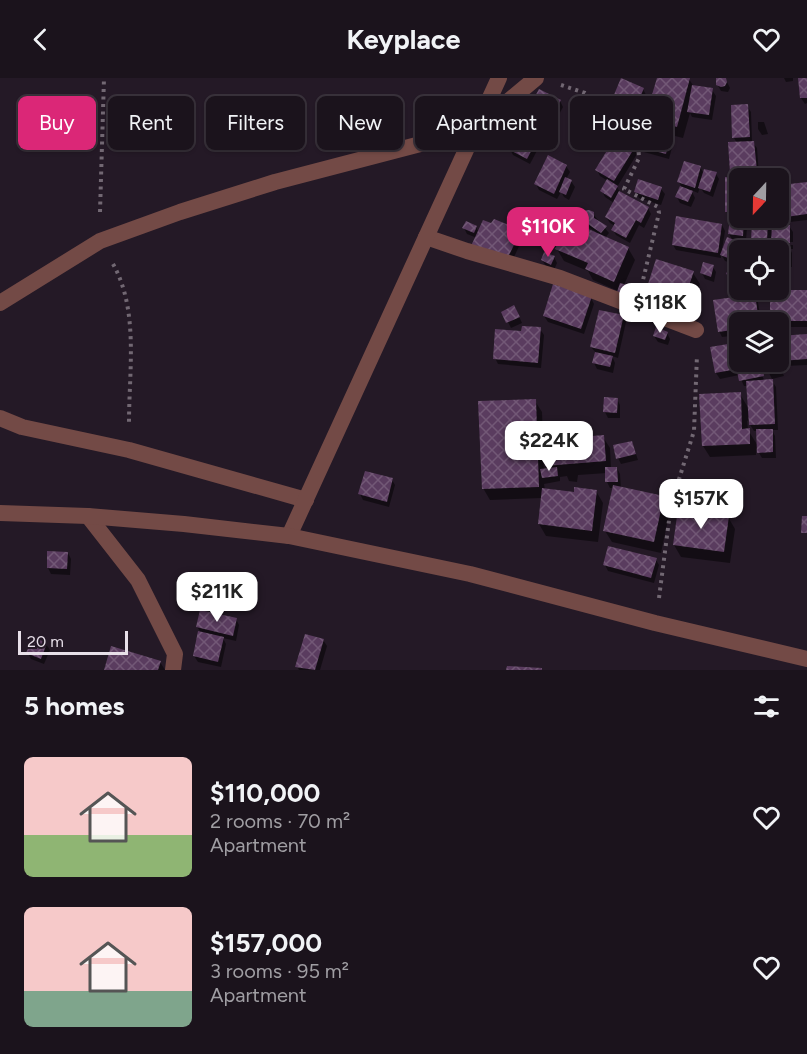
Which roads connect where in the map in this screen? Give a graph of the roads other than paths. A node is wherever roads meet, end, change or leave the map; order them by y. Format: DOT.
graph roads {
  1 [pos="499,78"];
  2 [pos="536,78"];
  3 [pos="490,96"];
  4 [pos="515,96"];
  5 [pos="415,145"];
  6 [pos="465,150"];
  7 [pos="426,237"];
  8 [pos="0,303"];
  9 [pos="696,330"];
  10 [pos="0,418"];
  11 [pos="306,500"];
  12 [pos="0,513"];
  13 [pos="88,516"];
  14 [pos="289,536"];
  15 [pos="807,658"];
  16 [pos="173,670"];
  1 -- 3 [label="street"];
  2 -- 4 [label="street"];
  5 -- 8 [label="street"];
  6 -- 7 [label="street"];
  7 -- 9 [label="street"];
  7 -- 11 [label="street"];
  10 -- 11 [label="street"];
  11 -- 14 [label="street"];
  12 -- 13 [label="street"];
  13 -- 14 [label="street"];
  13 -- 16 [label="street"];
  14 -- 15 [label="street"];
}
